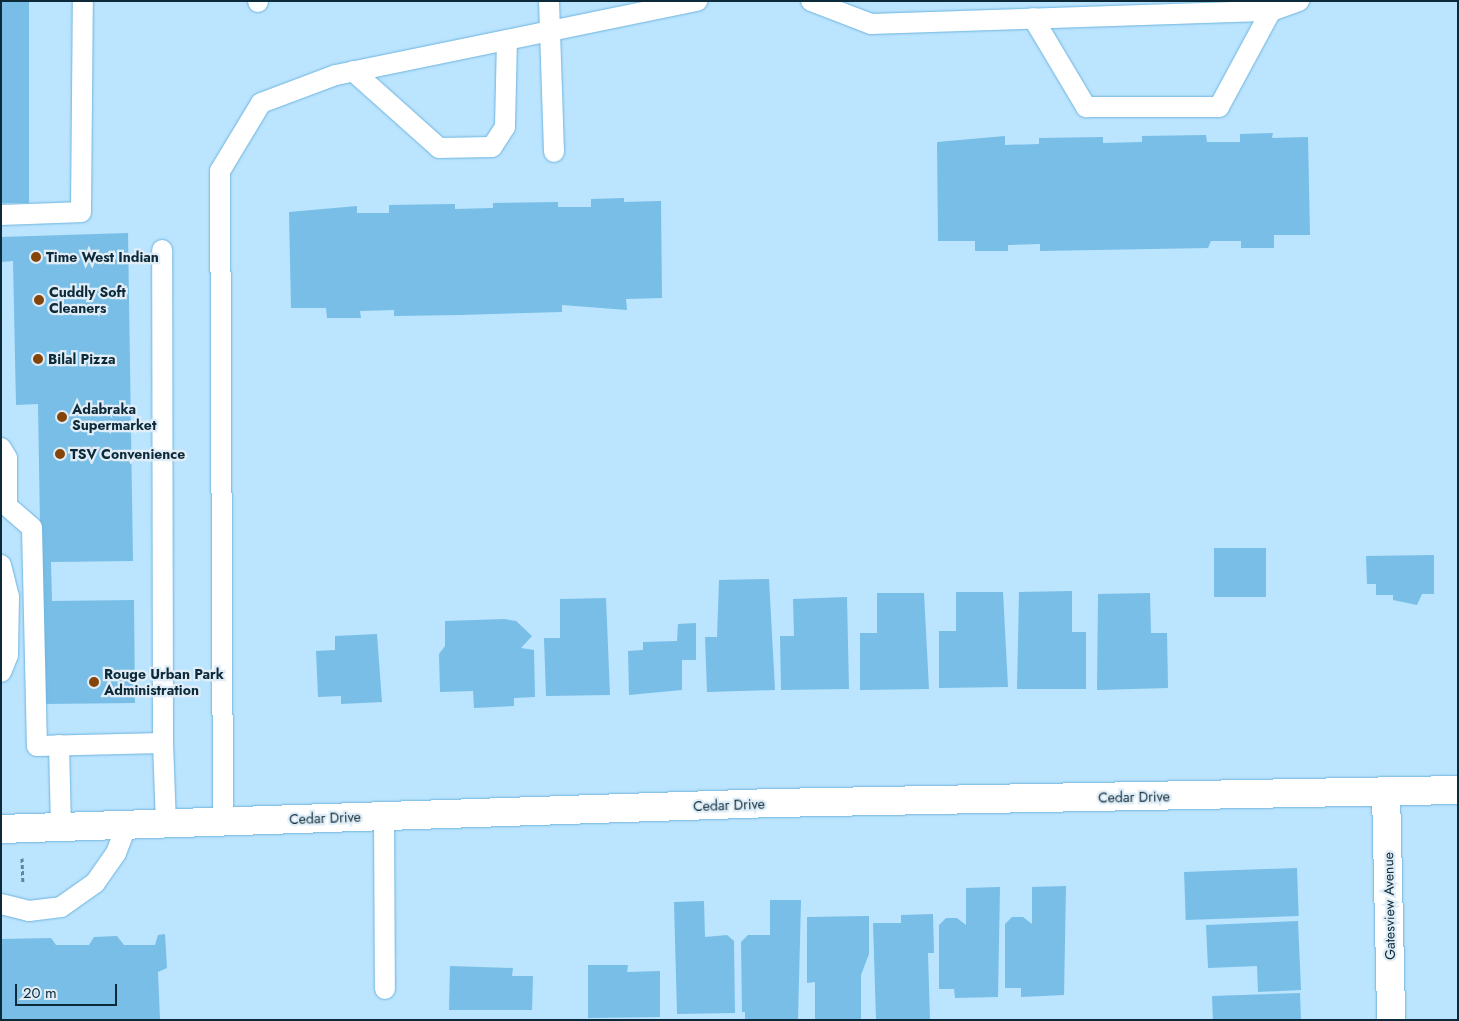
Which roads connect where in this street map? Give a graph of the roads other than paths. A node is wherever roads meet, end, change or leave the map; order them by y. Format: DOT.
graph roads {
  1 [pos="83,1"];
  2 [pos="549,1"];
  3 [pos="698,1"];
  4 [pos="811,1"];
  5 [pos="1300,1"];
  6 [pos="1270,11"];
  7 [pos="1033,18"];
  8 [pos="548,32"];
  9 [pos="506,40"];
  10 [pos="353,71"];
  11 [pos="554,152"];
  12 [pos="1,215"];
  13 [pos="162,250"];
  14 [pos="1,448"];
  15 [pos="1,565"];
  16 [pos="1,672"];
  17 [pos="163,743"];
  18 [pos="59,745"];
  19 [pos="1458,790"];
  20 [pos="1386,792"];
  21 [pos="384,816"];
  22 [pos="223,821"];
  23 [pos="166,823"];
  24 [pos="127,824"];
  25 [pos="61,825"];
  26 [pos="11,829"];
  27 [pos="1,904"];
  28 [pos="385,989"];
  29 [pos="1391,1020"];
  1 -- 12 [label="lane"];
  2 -- 8 [label="lane"];
  3 -- 8 [label="lane"];
  4 -- 7 [label="lane"];
  5 -- 6 [label="lane"];
  6 -- 7 [label="lane"];
  6 -- 7 [label="lane"];
  8 -- 9 [label="lane"];
  8 -- 11 [label="lane"];
  9 -- 10 [label="lane"];
  9 -- 10 [label="lane"];
  10 -- 22 [label="lane"];
  13 -- 17 [label="lane"];
  14 -- 18 [label="lane"];
  15 -- 16 [label="lane"];
  17 -- 18 [label="lane"];
  17 -- 23 [label="lane"];
  18 -- 25 [label="lane"];
  19 -- 20 [label="street, Cedar Drive"];
  20 -- 21 [label="street, Cedar Drive"];
  20 -- 29 [label="street, Gatesview Avenue"];
  21 -- 22 [label="street, Cedar Drive"];
  21 -- 28 [label="lane"];
  22 -- 23 [label="street, Cedar Drive"];
  23 -- 24 [label="street, Cedar Drive"];
  24 -- 25 [label="street, Cedar Drive"];
  24 -- 27 [label="lane"];
  25 -- 26 [label="street, Cedar Drive"];
}
